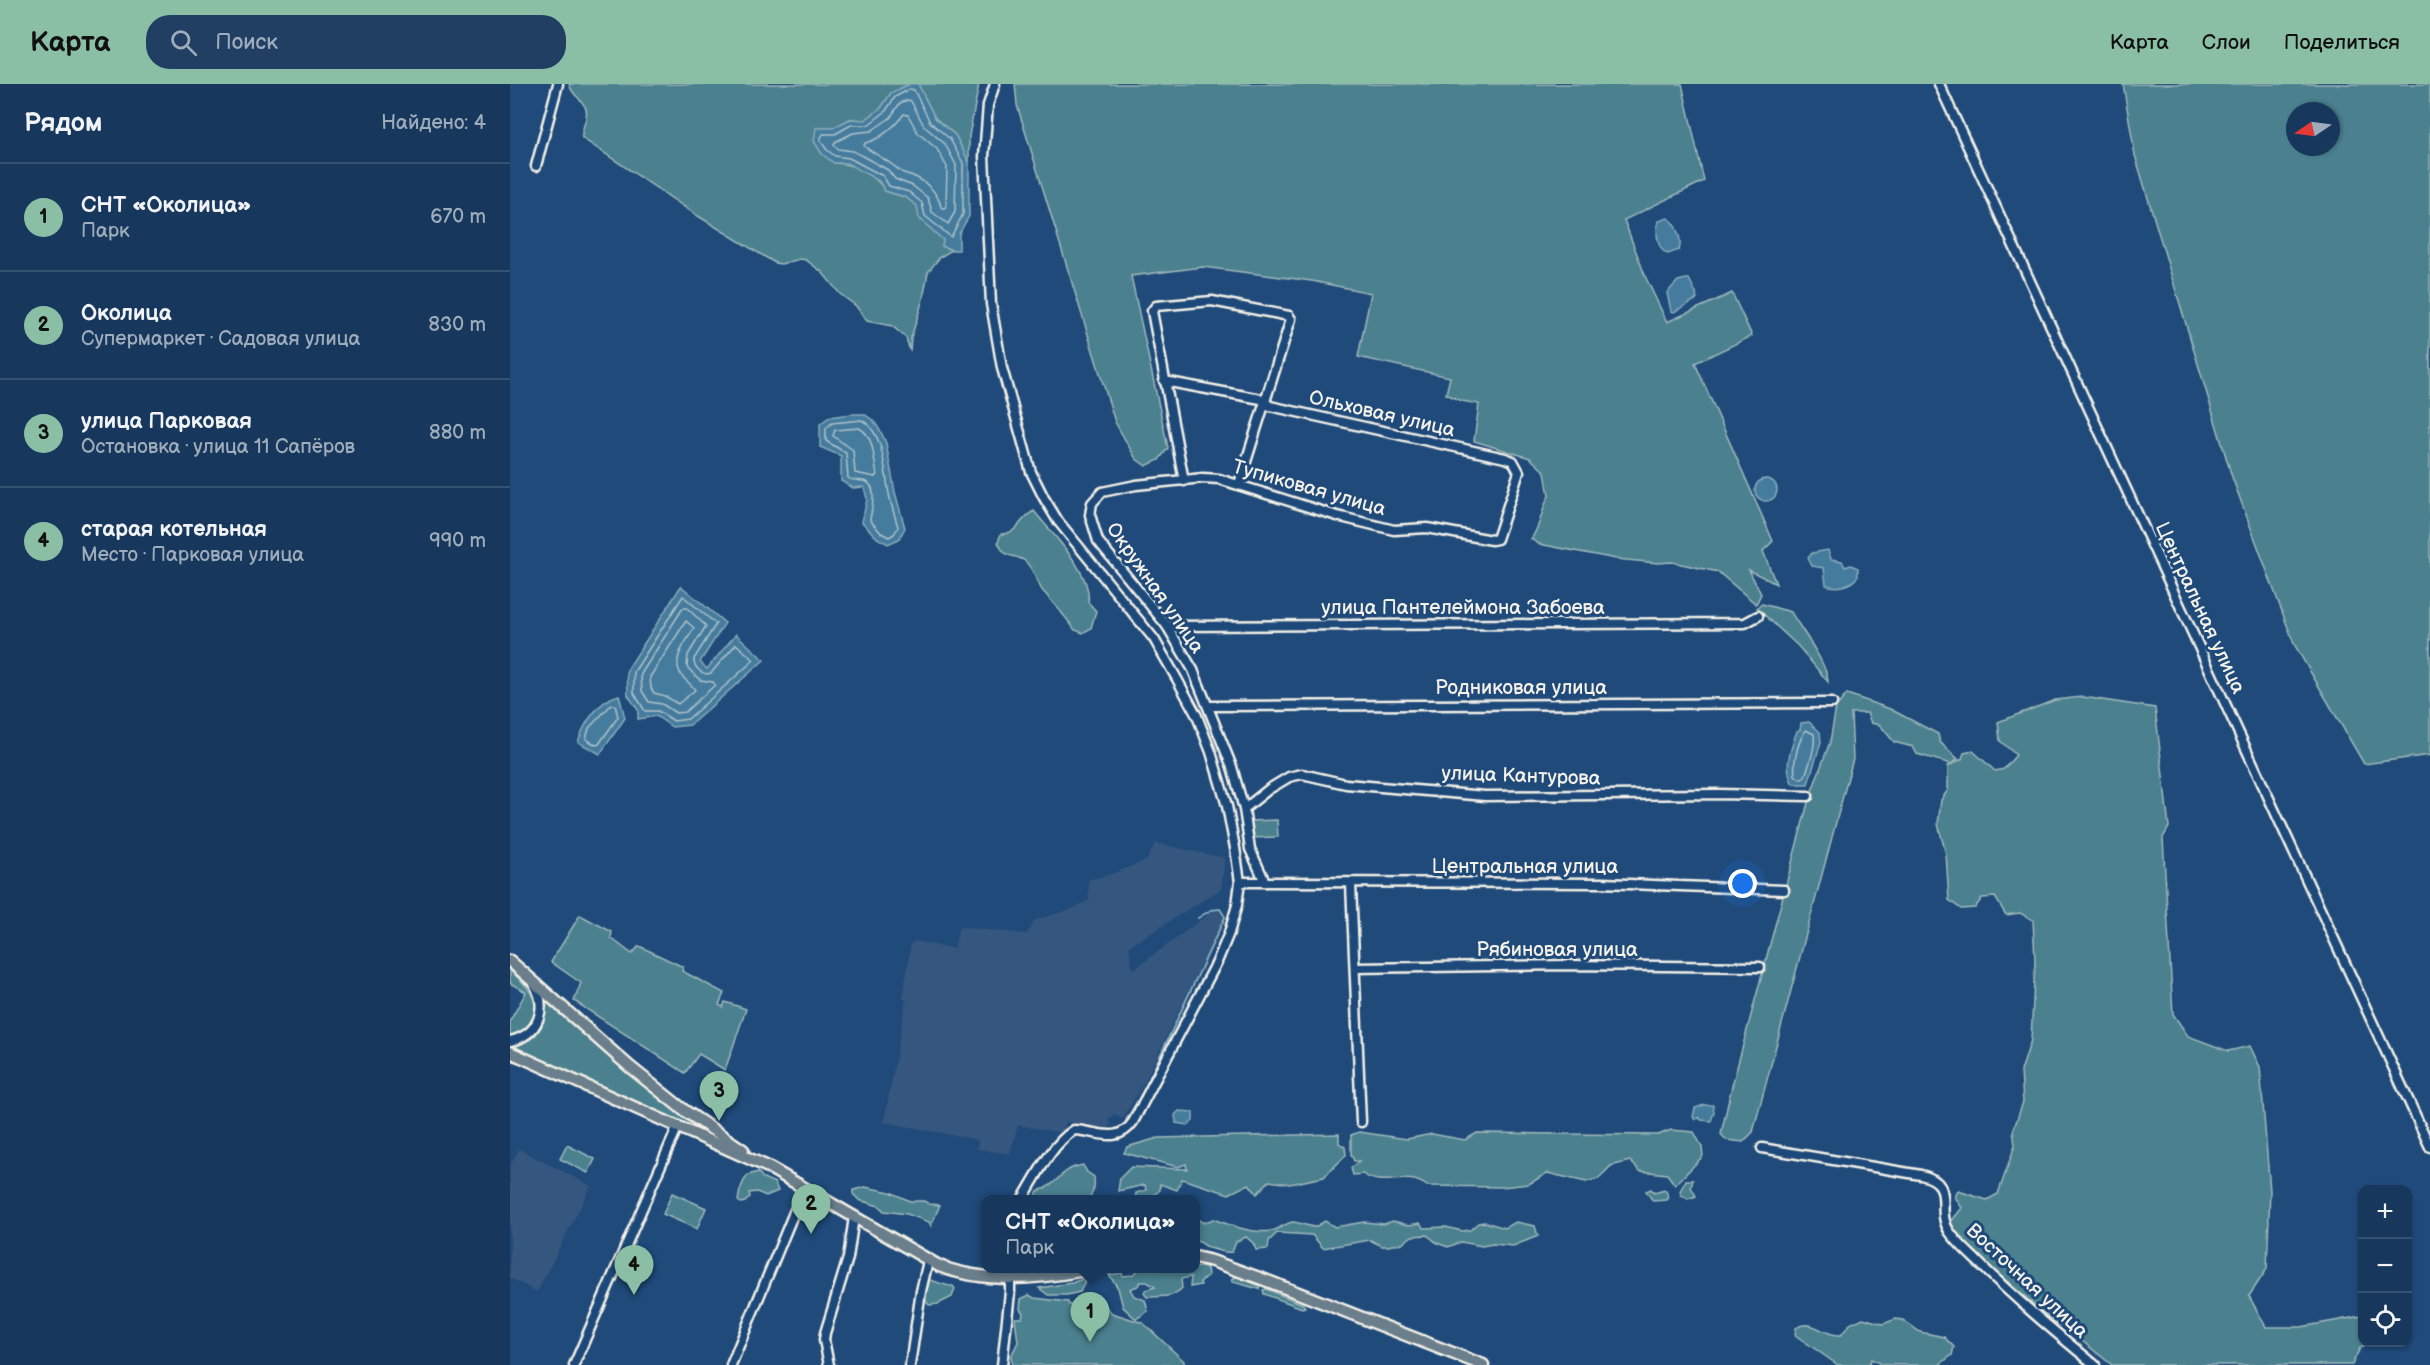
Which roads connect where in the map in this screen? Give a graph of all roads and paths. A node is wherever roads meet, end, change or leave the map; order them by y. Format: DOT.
graph roads {
  1 [pos="558,84"];
  2 [pos="995,84"];
  3 [pos="1939,84"];
  4 [pos="536,166"];
  5 [pos="1164,381"];
  6 [pos="1266,403"];
  7 [pos="1184,481"];
  8 [pos="1239,484"];
  9 [pos="1090,515"];
  10 [pos="1497,538"];
  11 [pos="1758,616"];
  12 [pos="1167,626"];
  13 [pos="1832,703"];
  14 [pos="1209,706"];
  15 [pos="1808,796"];
  16 [pos="1244,809"];
  17 [pos="1240,882"];
  18 [pos="1265,882"];
  19 [pos="1351,884"];
  20 [pos="1784,890"];
  21 [pos="510,961"];
  22 [pos="1760,967"];
  23 [pos="1355,968"];
  24 [pos="530,977"];
  25 [pos="510,1041"];
  26 [pos="510,1052"];
  27 [pos="1361,1122"];
  28 [pos="678,1126"];
  29 [pos="2430,1147"];
  30 [pos="1762,1148"];
  31 [pos="768,1167"];
  32 [pos="804,1188"];
  33 [pos="1025,1195"];
  34 [pos="854,1217"];
  35 [pos="1200,1258"];
  36 [pos="928,1261"];
  37 [pos="1010,1273"];
  38 [pos="1069,1273"];
  39 [pos="574,1365"];
  40 [pos="731,1365"];
  41 [pos="829,1365"];
  42 [pos="910,1365"];
  43 [pos="1002,1365"];
  44 [pos="1483,1365"];
  45 [pos="2095,1365"];
  1 -- 4 [label="street"];
  2 -- 17 [label="street"];
  3 -- 29 [label="street, Центральная улица"];
  5 -- 6 [label="street, Ольховая улица"];
  5 -- 6 [label="street"];
  5 -- 7 [label="street"];
  6 -- 8 [label="street"];
  6 -- 10 [label="street, Ольховая улица"];
  7 -- 8 [label="street, Тупиковая улица"];
  7 -- 9 [label="street, Тупиковая улица"];
  8 -- 10 [label="street, Тупиковая улица"];
  9 -- 12 [label="street, Окружная улица"];
  11 -- 12 [label="street, улица Пантелеймона Забоева"];
  12 -- 14 [label="street, Окружная улица"];
  13 -- 14 [label="street, Родниковая улица"];
  14 -- 16 [label="street, Окружная улица"];
  15 -- 16 [label="street, улица Кантурова"];
  16 -- 18 [label="street, Окружная улица"];
  17 -- 18 [label="street, Центральная улица"];
  17 -- 33 [label="street"];
  18 -- 19 [label="street, Центральная улица"];
  19 -- 20 [label="street, Центральная улица"];
  19 -- 23 [label="street"];
  21 -- 24 [label="main road"];
  22 -- 23 [label="street, Рябиновая улица"];
  23 -- 27 [label="street"];
  24 -- 25 [label="street"];
  24 -- 31 [label="main road"];
  26 -- 28 [label="main road"];
  28 -- 31 [label="main road"];
  28 -- 39 [label="street"];
  30 -- 45 [label="street, Восточная улица"];
  31 -- 32 [label="main road"];
  32 -- 34 [label="main road"];
  32 -- 40 [label="street"];
  34 -- 36 [label="main road"];
  34 -- 41 [label="street"];
  35 -- 44 [label="main road"];
  36 -- 37 [label="main road"];
  36 -- 42 [label="street"];
  37 -- 38 [label="main road"];
  37 -- 43 [label="street"];
}
